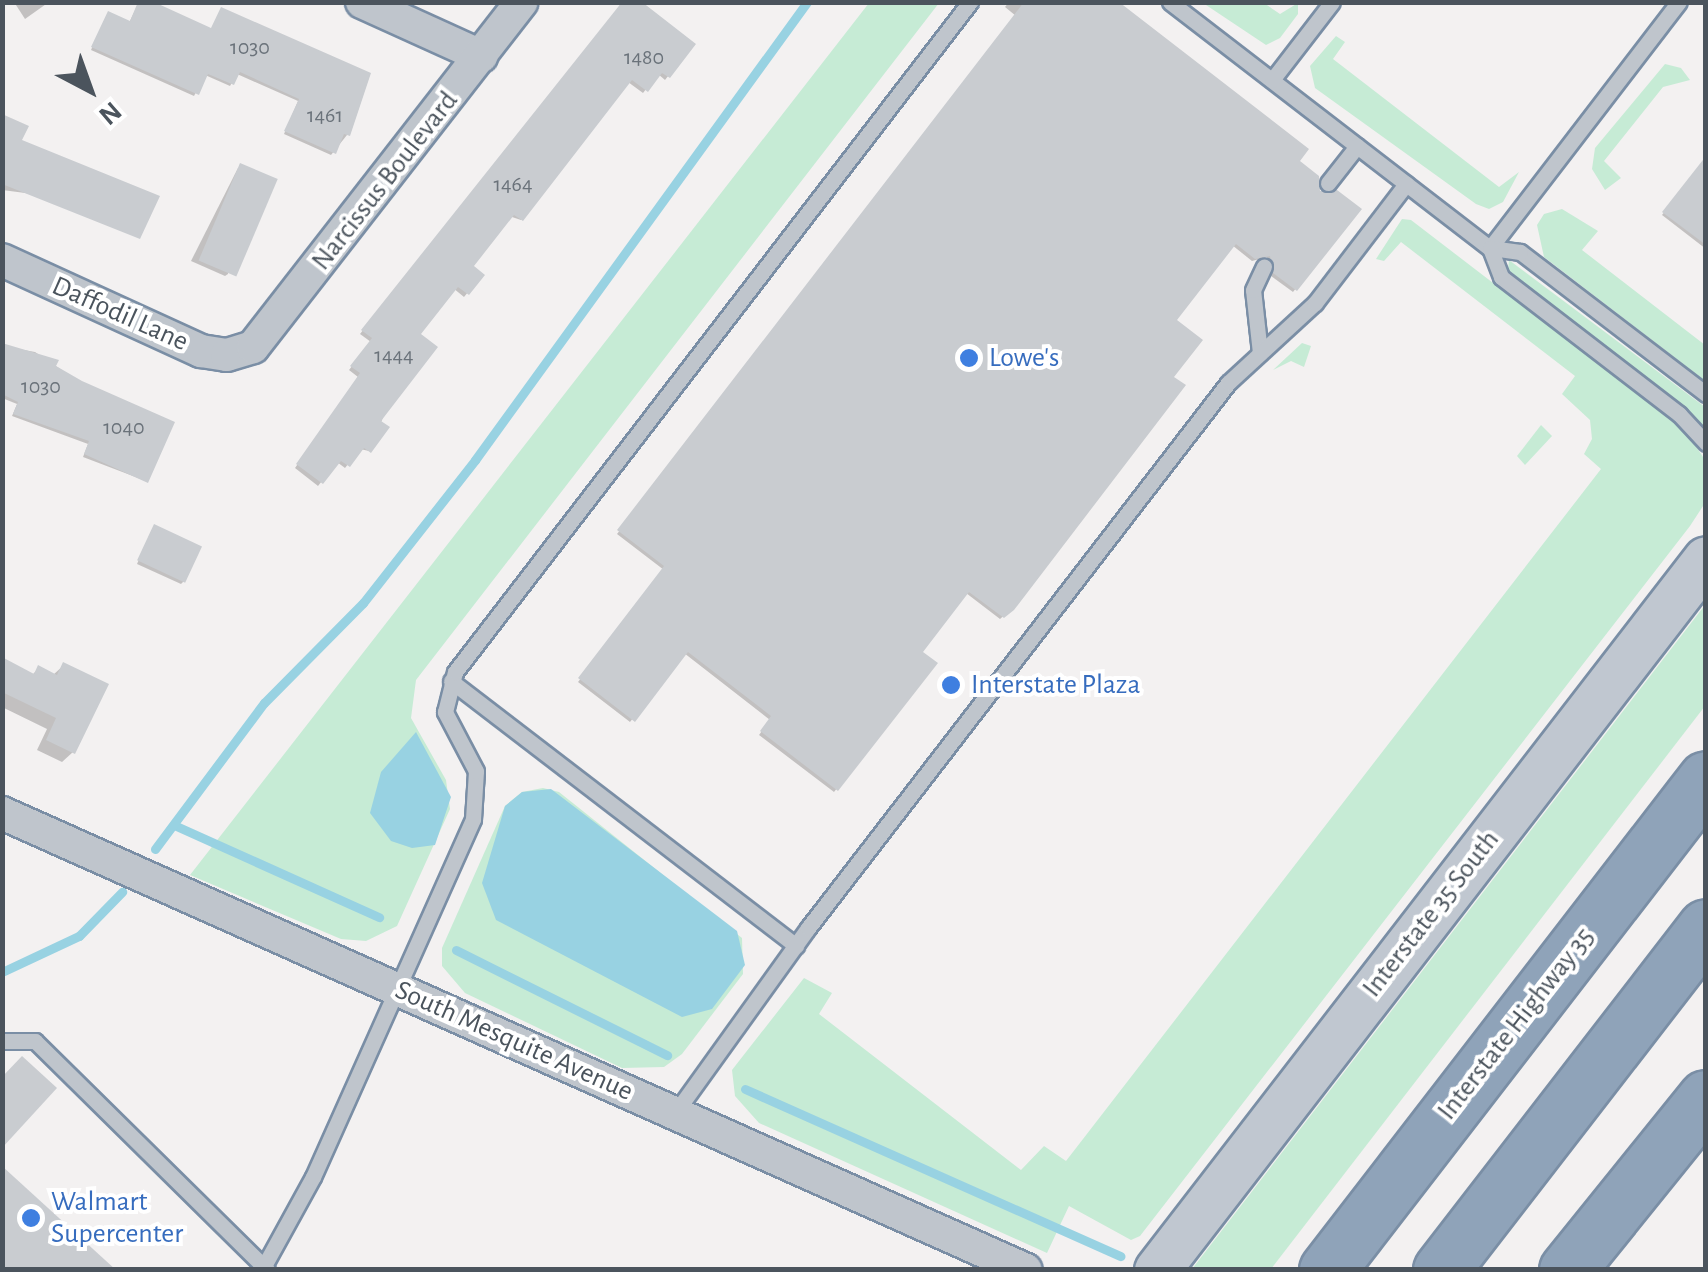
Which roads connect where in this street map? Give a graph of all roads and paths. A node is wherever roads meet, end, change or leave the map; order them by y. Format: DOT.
graph roads {
  1 [pos="362,2"];
  2 [pos="522,2"];
  3 [pos="970,2"];
  4 [pos="1170,2"];
  5 [pos="1332,2"];
  6 [pos="1679,2"];
  7 [pos="481,56"];
  8 [pos="1272,80"];
  9 [pos="1357,146"];
  10 [pos="1328,183"];
  11 [pos="1406,184"];
  12 [pos="1490,248"];
  13 [pos="2,260"];
  14 [pos="1264,266"];
  15 [pos="240,352"];
  16 [pos="1260,353"];
  17 [pos="1706,394"];
  18 [pos="1706,443"];
  19 [pos="1706,546"];
  20 [pos="1706,559"];
  21 [pos="1673,601"];
  22 [pos="450,681"];
  23 [pos="1706,779"];
  24 [pos="2,813"];
  25 [pos="1706,927"];
  26 [pos="796,946"];
  27 [pos="398,990"];
  28 [pos="2,1041"];
  29 [pos="1706,1098"];
  30 [pos="675,1113"];
  31 [pos="1706,1124"];
  32 [pos="266,1268"];
  33 [pos="1026,1270"];
  34 [pos="1157,1270"];
  35 [pos="1327,1270"];
  36 [pos="1441,1270"];
  37 [pos="1568,1270"];
  38 [pos="1597,1270"];
  1 -- 7 [label="street"];
  2 -- 7 [label="street, Narcissus Boulevard"];
  3 -- 22 [label="lane"];
  4 -- 8 [label="lane"];
  5 -- 8 [label="lane"];
  6 -- 12 [label="lane"];
  7 -- 15 [label="street, Narcissus Boulevard"];
  8 -- 9 [label="lane"];
  9 -- 10 [label="lane"];
  9 -- 11 [label="lane"];
  11 -- 12 [label="lane"];
  11 -- 16 [label="lane"];
  12 -- 17 [label="lane"];
  12 -- 18 [label="lane"];
  13 -- 15 [label="street, Daffodil Lane"];
  14 -- 16 [label="lane"];
  16 -- 26 [label="lane"];
  19 -- 21 [label="lane"];
  20 -- 21 [label="main road, Interstate 35 South"];
  21 -- 34 [label="main road, Interstate 35 South"];
  22 -- 26 [label="lane"];
  22 -- 27 [label="lane"];
  23 -- 35 [label="highway, Interstate Highway 35"];
  24 -- 27 [label="street, South Mesquite Avenue"];
  25 -- 36 [label="highway"];
  26 -- 30 [label="lane"];
  27 -- 30 [label="street, South Mesquite Avenue"];
  27 -- 32 [label="lane"];
  28 -- 32 [label="lane"];
  29 -- 37 [label="highway"];
  30 -- 33 [label="street, South Mesquite Avenue"];
  31 -- 38 [label="main road"];
}
